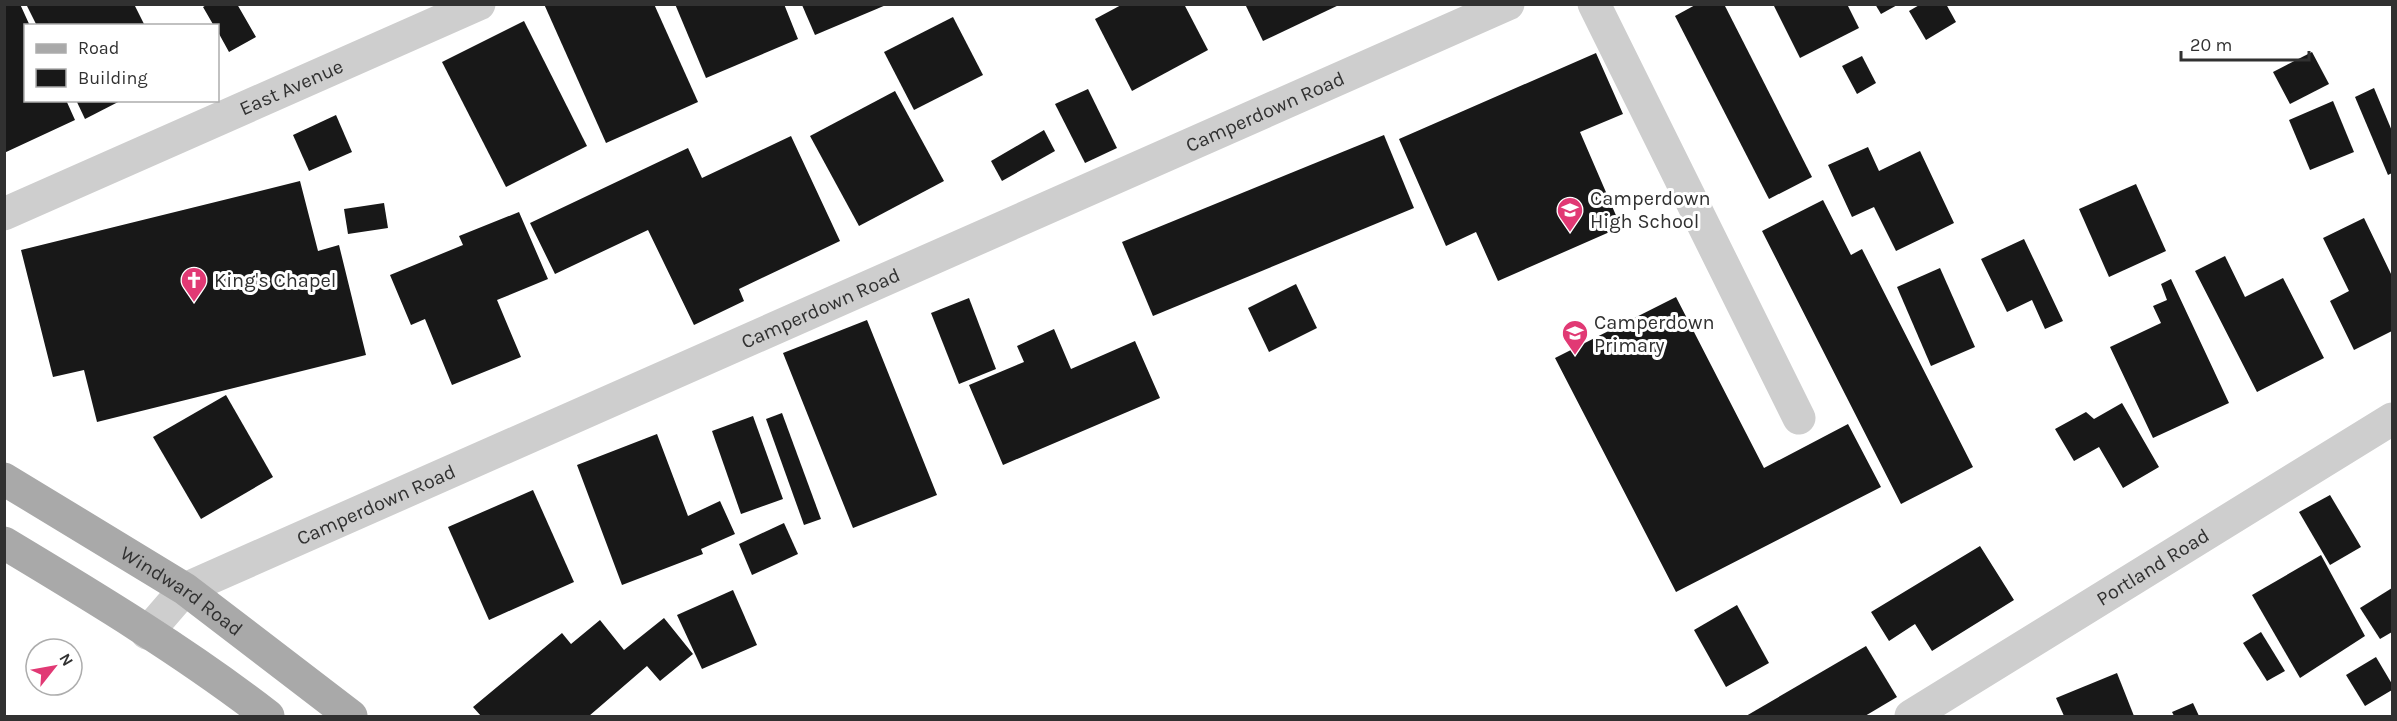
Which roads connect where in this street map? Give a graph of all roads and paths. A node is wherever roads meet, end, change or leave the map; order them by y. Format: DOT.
graph roads {
  1 [pos="479,4"];
  2 [pos="1508,4"];
  3 [pos="1594,4"];
  4 [pos="4,214"];
  5 [pos="1799,418"];
  6 [pos="2392,419"];
  7 [pos="4,479"];
  8 [pos="4,543"];
  9 [pos="185,590"];
  10 [pos="147,633"];
  11 [pos="268,717"];
  12 [pos="351,717"];
  13 [pos="1911,717"];
  1 -- 4 [label="street, East Avenue"];
  2 -- 9 [label="street, Camperdown Road"];
  3 -- 5 [label="street"];
  6 -- 13 [label="street, Portland Road"];
  7 -- 9 [label="main road, Windward Road"];
  8 -- 10 [label="main road"];
  9 -- 10 [label="street, Camperdown Road"];
  9 -- 12 [label="main road, Windward Road"];
  10 -- 11 [label="main road"];
}
